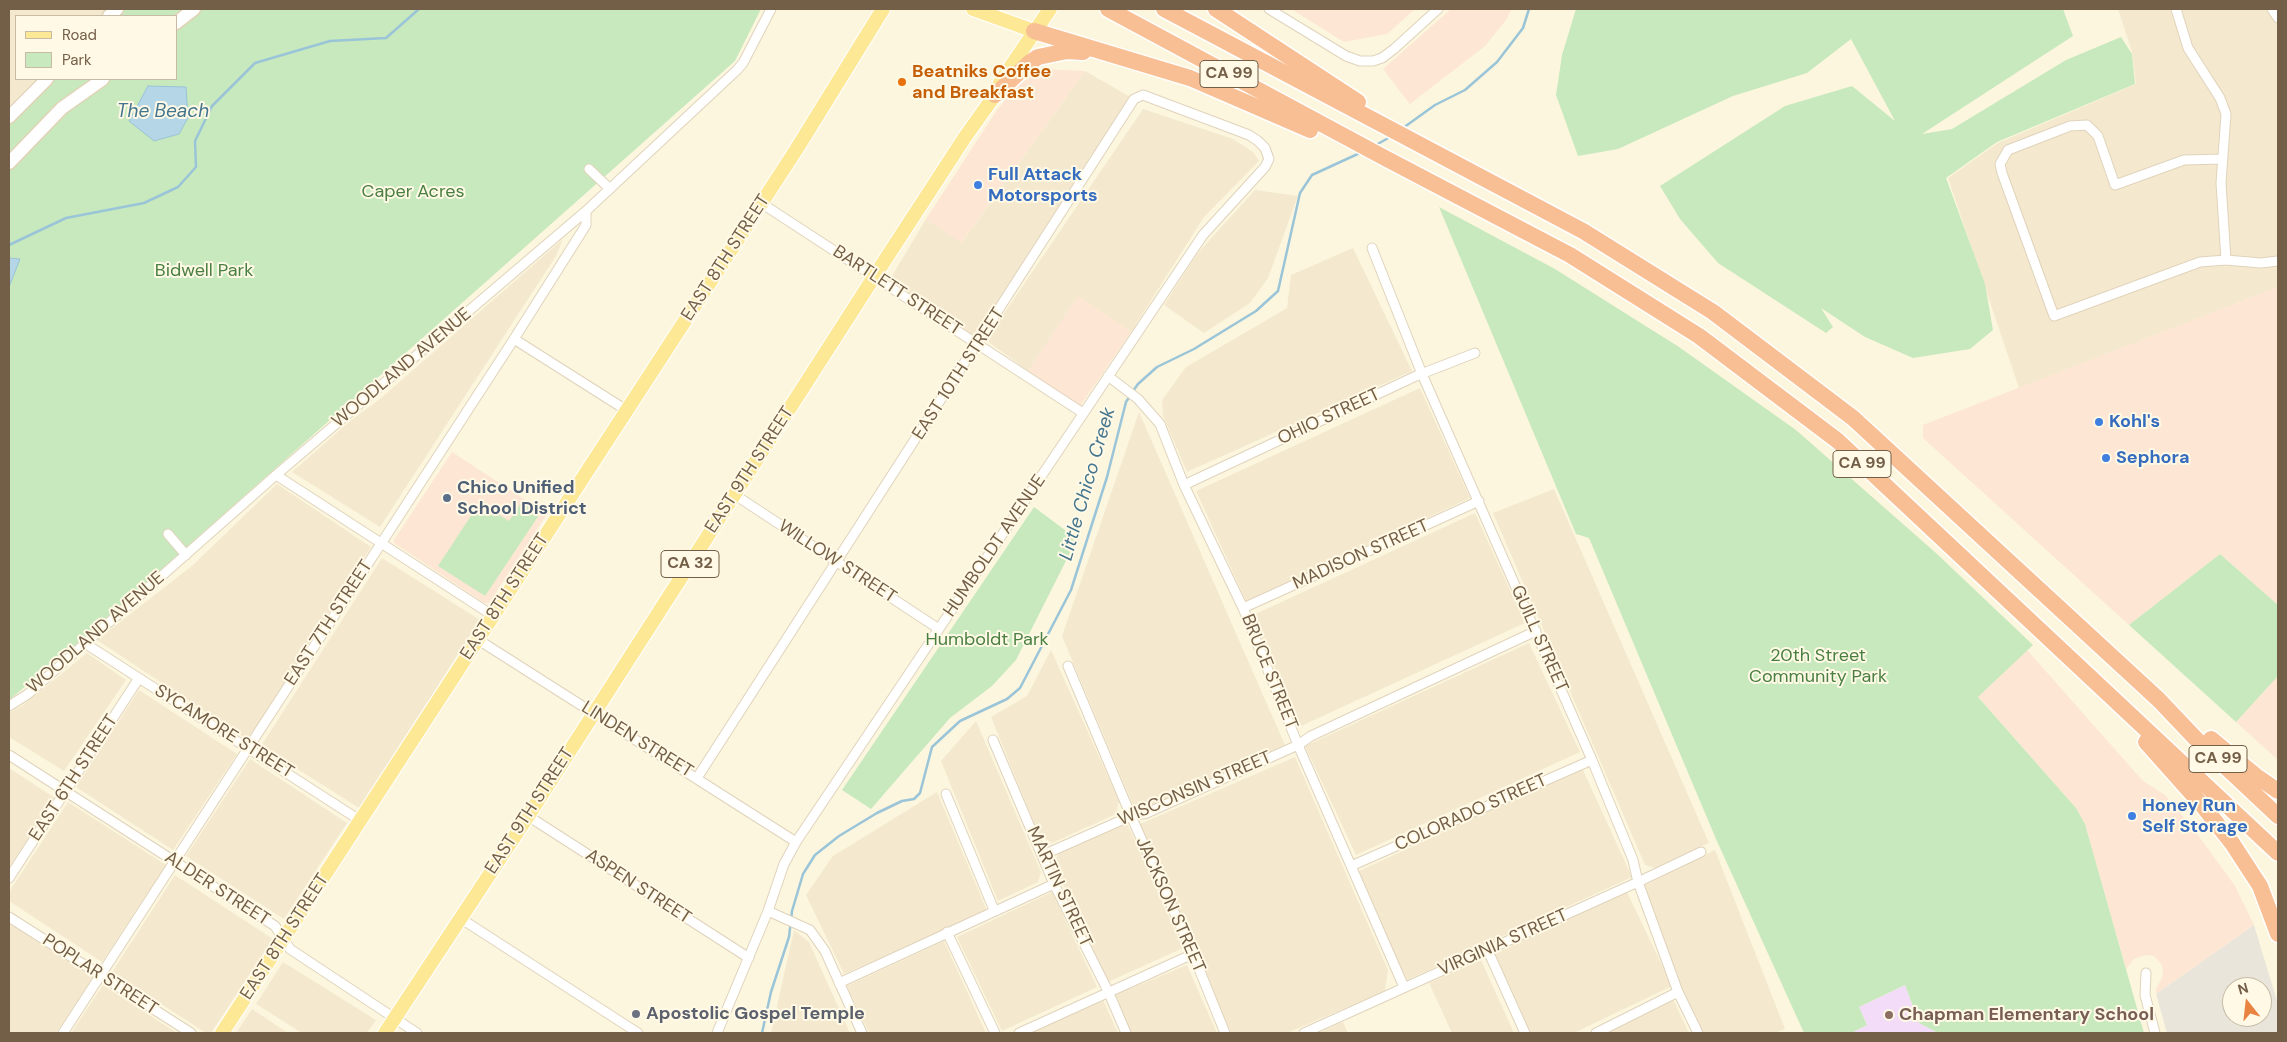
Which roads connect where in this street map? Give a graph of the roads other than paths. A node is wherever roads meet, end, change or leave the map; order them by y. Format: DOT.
graph roads {
  1 [pos="194,9"];
  2 [pos="771,9"];
  3 [pos="884,9"];
  4 [pos="973,9"];
  5 [pos="1050,9"];
  6 [pos="1108,9"];
  7 [pos="1164,9"];
  8 [pos="1216,9"];
  9 [pos="1269,9"];
  10 [pos="1438,9"];
  11 [pos="2176,9"];
  12 [pos="2272,9"];
  13 [pos="2278,18"];
  14 [pos="178,21"];
  15 [pos="1034,31"];
  16 [pos="1139,62"];
  17 [pos="46,80"];
  18 [pos="101,80"];
  19 [pos="995,94"];
  20 [pos="9,117"];
  21 [pos="1377,122"];
  22 [pos="1346,142"];
  23 [pos="1269,159"];
  24 [pos="2223,159"];
  25 [pos="9,163"];
  26 [pos="589,169"];
  27 [pos="610,188"];
  28 [pos="761,203"];
  29 [pos="586,211"];
  30 [pos="1372,248"];
  31 [pos="2226,260"];
  32 [pos="2278,261"];
  33 [pos="874,277"];
  34 [pos="514,339"];
  35 [pos="978,344"];
  36 [pos="1475,353"];
  37 [pos="1422,374"];
  38 [pos="1108,376"];
  39 [pos="626,410"];
  40 [pos="1083,413"];
  41 [pos="276,475"];
  42 [pos="1184,485"];
  43 [pos="735,494"];
  44 [pos="1479,501"];
  45 [pos="168,534"];
  46 [pos="381,543"];
  47 [pos="186,554"];
  48 [pos="838,563"];
  49 [pos="1243,608"];
  50 [pos="492,615"];
  51 [pos="939,629"];
  52 [pos="1536,631"];
  53 [pos="477,640"];
  54 [pos="86,644"];
  55 [pos="1068,666"];
  56 [pos="139,678"];
  57 [pos="2111,697"];
  58 [pos="2159,700"];
  59 [pos="9,706"];
  60 [pos="593,713"];
  61 [pos="993,740"];
  62 [pos="1298,745"];
  63 [pos="248,746"];
  64 [pos="9,755"];
  65 [pos="1592,760"];
  66 [pos="697,778"];
  67 [pos="2278,791"];
  68 [pos="65,792"];
  69 [pos="946,794"];
  70 [pos="528,816"];
  71 [pos="1131,816"];
  72 [pos="2278,816"];
  73 [pos="361,821"];
  74 [pos="796,842"];
  75 [pos="1701,852"];
  76 [pos="2278,853"];
  77 [pos="1043,855"];
  78 [pos="175,862"];
  79 [pos="1351,866"];
  80 [pos="9,878"];
  81 [pos="1638,882"];
  82 [pos="1054,884"];
  83 [pos="994,910"];
  84 [pos="768,911"];
  85 [pos="9,917"];
  86 [pos="460,918"];
  87 [pos="947,932"];
  88 [pos="2278,934"];
  89 [pos="284,938"];
  90 [pos="1488,951"];
  91 [pos="1193,954"];
  92 [pos="749,958"];
  93 [pos="2146,973"];
  94 [pos="101,975"];
  95 [pos="839,983"];
  96 [pos="1404,987"];
  97 [pos="1108,991"];
  98 [pos="1678,992"];
  99 [pos="395,1019"];
  100 [pos="63,1033"];
  101 [pos="191,1033"];
  102 [pos="222,1033"];
  103 [pos="385,1033"];
  104 [pos="417,1033"];
  105 [pos="638,1033"];
  106 [pos="716,1033"];
  107 [pos="862,1033"];
  108 [pos="995,1033"];
  109 [pos="1019,1033"];
  110 [pos="1126,1033"];
  111 [pos="1225,1033"];
  112 [pos="1304,1033"];
  113 [pos="1525,1033"];
  114 [pos="1596,1033"];
  115 [pos="1698,1033"];
  116 [pos="2155,1033"];
  1 -- 14 [label="street"];
  2 -- 27 [label="street, WOODLAND AVENUE"];
  3 -- 28 [label="main road, EAST 8TH STREET"];
  4 -- 15 [label="main road"];
  5 -- 15 [label="main road, EAST 9TH STREET / CA 32"];
  6 -- 22 [label="highway, CA 99"];
  7 -- 21 [label="highway, CA 99"];
  8 -- 21 [label="highway"];
  9 -- 10 [label="street"];
  11 -- 24 [label="street"];
  12 -- 13 [label="street"];
  15 -- 16 [label="highway"];
  15 -- 19 [label="main road, EAST 9TH STREET / CA 32"];
  16 -- 19 [label="highway"];
  16 -- 22 [label="highway"];
  17 -- 20 [label="street"];
  18 -- 25 [label="street"];
  19 -- 33 [label="main road, EAST 9TH STREET / CA 32"];
  21 -- 58 [label="highway, CA 99"];
  22 -- 57 [label="highway, CA 99"];
  23 -- 35 [label="street, EAST 10TH STREET"];
  23 -- 38 [label="street, HUMBOLDT AVENUE"];
  24 -- 31 [label="street"];
  24 -- 31 [label="street"];
  26 -- 27 [label="street"];
  27 -- 29 [label="street, WOODLAND AVENUE"];
  28 -- 33 [label="street, BARTLETT STREET"];
  28 -- 39 [label="main road, EAST 8TH STREET"];
  29 -- 34 [label="street, EAST 7TH STREET"];
  29 -- 41 [label="street, WOODLAND AVENUE"];
  30 -- 37 [label="street, GUILL STREET"];
  31 -- 32 [label="street"];
  33 -- 35 [label="street, BARTLETT STREET"];
  33 -- 43 [label="main road, EAST 9TH STREET / CA 32"];
  34 -- 39 [label="street"];
  34 -- 46 [label="street, EAST 7TH STREET"];
  35 -- 40 [label="street, BARTLETT STREET"];
  35 -- 48 [label="street, EAST 10TH STREET"];
  36 -- 37 [label="street, OHIO STREET"];
  37 -- 42 [label="street, OHIO STREET"];
  37 -- 44 [label="street, GUILL STREET"];
  38 -- 40 [label="street, HUMBOLDT AVENUE"];
  38 -- 42 [label="street, BRUCE STREET"];
  39 -- 50 [label="main road, EAST 8TH STREET"];
  40 -- 51 [label="street, HUMBOLDT AVENUE"];
  41 -- 46 [label="street"];
  41 -- 47 [label="street, WOODLAND AVENUE"];
  42 -- 49 [label="street, BRUCE STREET"];
  43 -- 48 [label="street, WILLOW STREET"];
  43 -- 60 [label="main road, EAST 9TH STREET / CA 32"];
  44 -- 49 [label="street, MADISON STREET"];
  44 -- 52 [label="street, GUILL STREET"];
  45 -- 47 [label="street"];
  46 -- 50 [label="street"];
  46 -- 63 [label="street, EAST 7TH STREET"];
  47 -- 54 [label="street, WOODLAND AVENUE"];
  48 -- 51 [label="street, WILLOW STREET"];
  48 -- 66 [label="street, EAST 10TH STREET"];
  49 -- 62 [label="street, BRUCE STREET"];
  50 -- 53 [label="main road, EAST 8TH STREET"];
  51 -- 74 [label="street, HUMBOLDT AVENUE"];
  52 -- 62 [label="street, WISCONSIN STREET"];
  52 -- 65 [label="street, GUILL STREET"];
  53 -- 60 [label="street, LINDEN STREET"];
  53 -- 73 [label="main road, EAST 8TH STREET"];
  54 -- 56 [label="street, SYCAMORE STREET"];
  54 -- 59 [label="street, WOODLAND AVENUE"];
  55 -- 71 [label="street, JACKSON STREET"];
  56 -- 63 [label="street, SYCAMORE STREET"];
  56 -- 68 [label="street, EAST 6TH STREET"];
  57 -- 76 [label="highway, CA 99"];
  57 -- 88 [label="highway"];
  58 -- 67 [label="highway"];
  58 -- 72 [label="highway, CA 99"];
  60 -- 66 [label="street, LINDEN STREET"];
  60 -- 70 [label="main road, EAST 9TH STREET / CA 32"];
  61 -- 77 [label="street, MARTIN STREET"];
  62 -- 71 [label="street, WISCONSIN STREET"];
  62 -- 79 [label="street, BRUCE STREET"];
  63 -- 73 [label="street, SYCAMORE STREET"];
  63 -- 78 [label="street, EAST 7TH STREET"];
  64 -- 68 [label="street, ALDER STREET"];
  65 -- 79 [label="street, COLORADO STREET"];
  65 -- 81 [label="street, GUILL STREET"];
  66 -- 74 [label="street, LINDEN STREET"];
  68 -- 78 [label="street, ALDER STREET"];
  68 -- 80 [label="street, EAST 6TH STREET"];
  69 -- 83 [label="street"];
  70 -- 86 [label="main road, EAST 9TH STREET / CA 32"];
  70 -- 92 [label="street, ASPEN STREET"];
  71 -- 77 [label="street, WISCONSIN STREET"];
  71 -- 91 [label="street, JACKSON STREET"];
  73 -- 89 [label="main road, EAST 8TH STREET"];
  74 -- 84 [label="street, HUMBOLDT AVENUE"];
  75 -- 81 [label="street, VIRGINIA STREET"];
  77 -- 82 [label="street, MARTIN STREET"];
  78 -- 89 [label="street, ALDER STREET"];
  78 -- 94 [label="street, EAST 7TH STREET"];
  79 -- 96 [label="street, BRUCE STREET"];
  81 -- 90 [label="street, VIRGINIA STREET"];
  81 -- 98 [label="street, GUILL STREET"];
  82 -- 83 [label="street"];
  82 -- 97 [label="street, MARTIN STREET"];
  83 -- 87 [label="street"];
  84 -- 92 [label="street, HUMBOLDT AVENUE"];
  84 -- 95 [label="street"];
  85 -- 94 [label="street, POPLAR STREET"];
  86 -- 99 [label="main road, EAST 9TH STREET / CA 32"];
  86 -- 105 [label="street"];
  87 -- 95 [label="street"];
  87 -- 108 [label="street"];
  89 -- 99 [label="street, ALDER STREET"];
  89 -- 102 [label="main road, EAST 8TH STREET"];
  90 -- 96 [label="street, VIRGINIA STREET"];
  90 -- 113 [label="street"];
  91 -- 97 [label="street"];
  91 -- 111 [label="street, JACKSON STREET"];
  92 -- 106 [label="street, HUMBOLDT AVENUE"];
  93 -- 116 [label="street"];
  94 -- 100 [label="street, EAST 7TH STREET"];
  94 -- 101 [label="street, POPLAR STREET"];
  95 -- 107 [label="street"];
  96 -- 112 [label="street, VIRGINIA STREET"];
  97 -- 109 [label="street"];
  97 -- 110 [label="street, MARTIN STREET"];
  98 -- 114 [label="street"];
  98 -- 115 [label="street, GUILL STREET"];
  99 -- 103 [label="main road, EAST 9TH STREET / CA 32"];
  99 -- 104 [label="street, ALDER STREET"];
}
